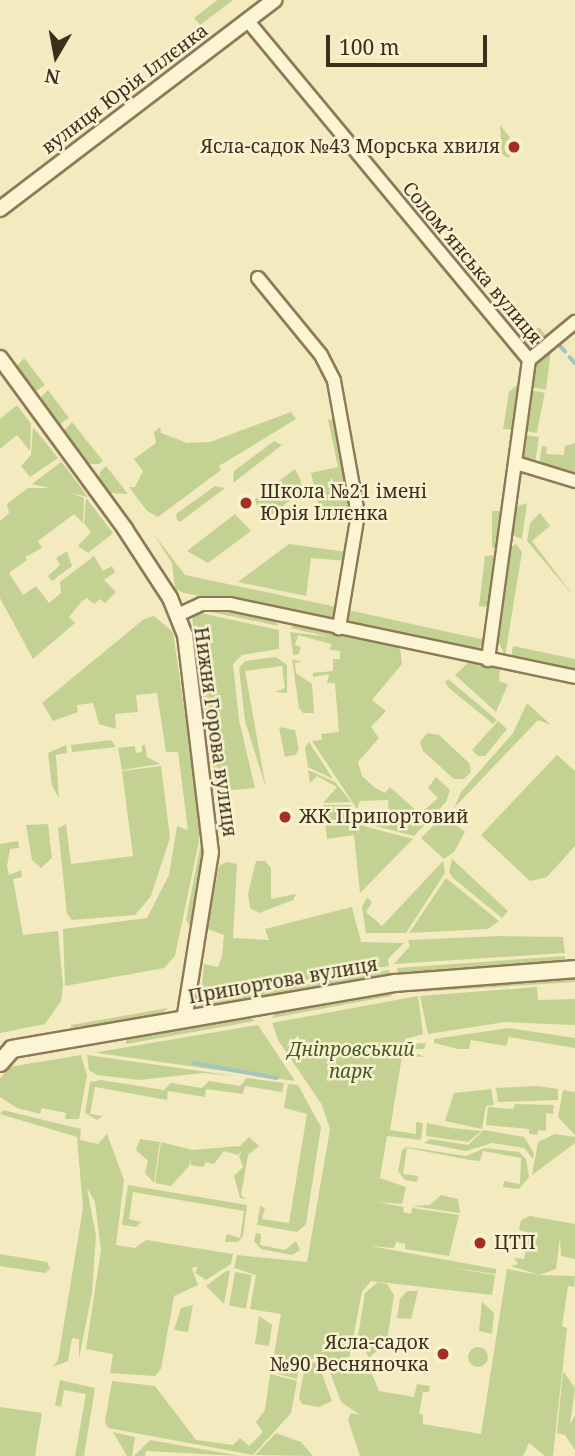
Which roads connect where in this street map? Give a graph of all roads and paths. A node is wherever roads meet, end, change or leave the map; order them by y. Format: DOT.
graph roads {
  1 [pos="274,0"];
  2 [pos="247,20"];
  3 [pos="0,209"];
  4 [pos="258,278"];
  5 [pos="575,322"];
  6 [pos="0,358"];
  7 [pos="529,360"];
  8 [pos="516,463"];
  9 [pos="575,481"];
  10 [pos="178,615"];
  11 [pos="339,628"];
  12 [pos="488,660"];
  13 [pos="575,677"];
  14 [pos="575,969"];
  15 [pos="184,1020"];
  16 [pos="6,1050"];
  17 [pos="0,1063"];
  1 -- 2 [label="street, вулиця Юрія Іллєнка"];
  2 -- 3 [label="street, вулиця Юрія Іллєнка"];
  2 -- 7 [label="street, Соломʼянська вулиця"];
  4 -- 11 [label="street"];
  5 -- 7 [label="street"];
  6 -- 10 [label="street, Нижня Горова вулиця"];
  7 -- 8 [label="street, Соломʼянська вулиця"];
  8 -- 9 [label="street"];
  8 -- 12 [label="street, Соломʼянська вулиця"];
  10 -- 11 [label="street, Нижня Горова вулиця"];
  10 -- 15 [label="street, Нижня Горова вулиця"];
  11 -- 12 [label="street, Нижня Горова вулиця"];
  12 -- 13 [label="street, Нижня Горова вулиця"];
  14 -- 15 [label="main road, Припортова вулиця"];
  15 -- 16 [label="main road, Припортова вулиця"];
  16 -- 17 [label="main road"];
}
